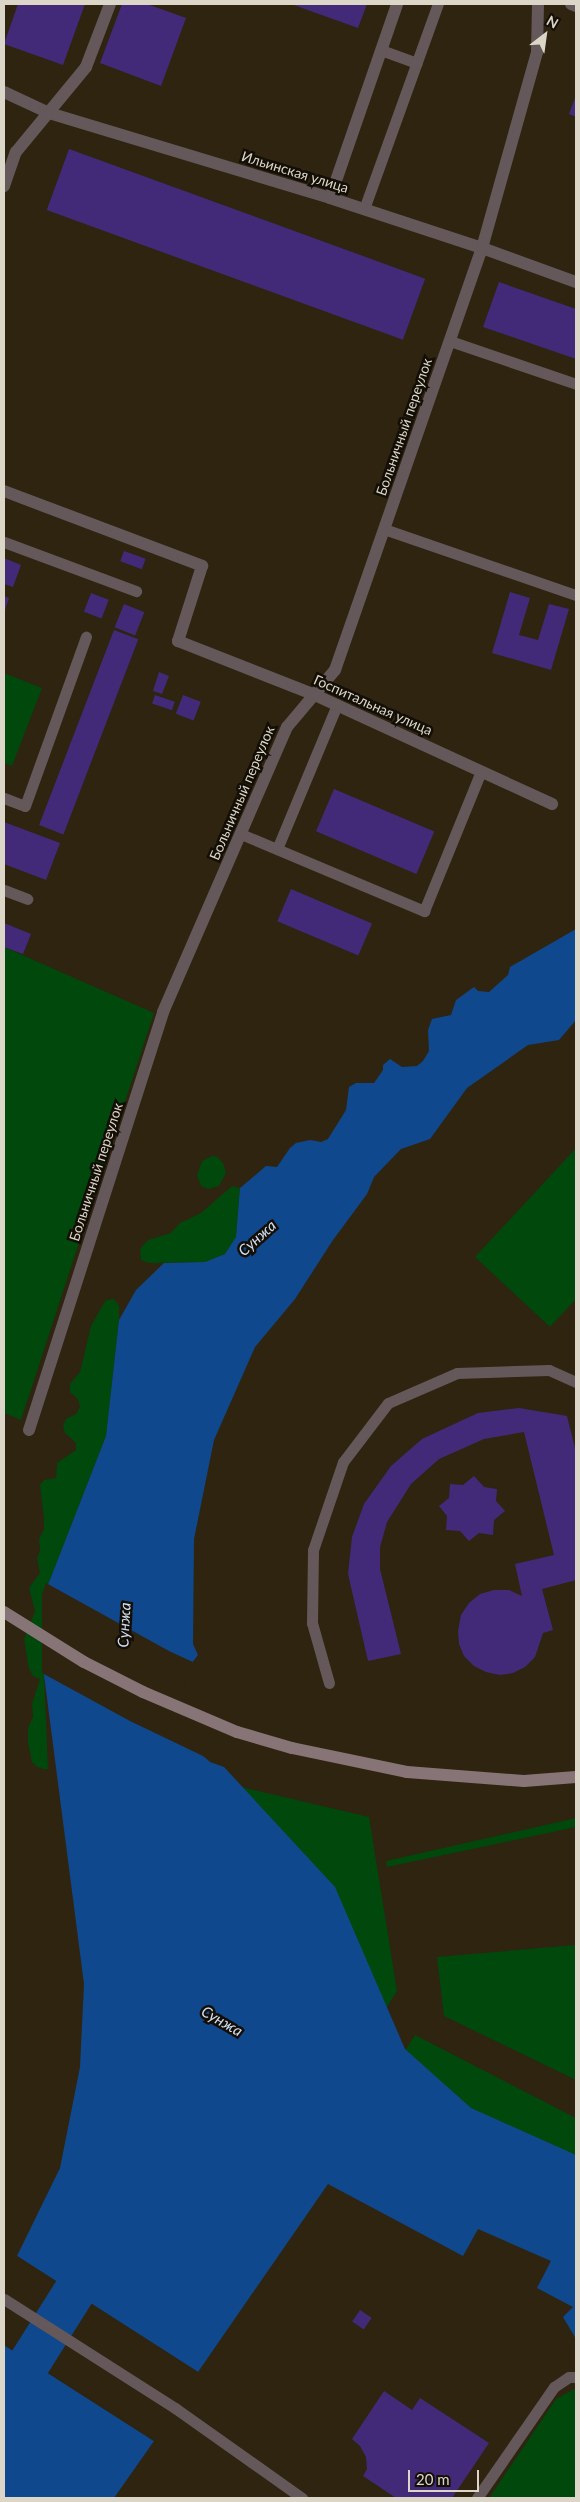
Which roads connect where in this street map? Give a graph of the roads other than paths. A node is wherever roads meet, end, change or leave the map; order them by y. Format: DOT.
graph roads {
  1 [pos="110,4"];
  2 [pos="397,4"];
  3 [pos="438,4"];
  4 [pos="538,4"];
  5 [pos="571,4"];
  6 [pos="576,6"];
  7 [pos="381,50"];
  8 [pos="417,63"];
  9 [pos="4,92"];
  10 [pos="49,113"];
  11 [pos="4,186"];
  12 [pos="330,198"];
  13 [pos="364,210"];
  14 [pos="482,248"];
  15 [pos="576,282"];
  16 [pos="450,341"];
  17 [pos="576,384"];
  18 [pos="4,490"];
  19 [pos="384,529"];
  20 [pos="4,542"];
  21 [pos="136,591"];
  22 [pos="576,595"];
  23 [pos="86,637"];
  24 [pos="315,695"];
  25 [pos="338,705"];
  26 [pos="481,771"];
  27 [pos="4,798"];
  28 [pos="552,804"];
  29 [pos="241,834"];
  30 [pos="277,849"];
  31 [pos="4,890"];
  32 [pos="27,899"];
  33 [pos="576,1382"];
  34 [pos="29,1430"];
  35 [pos="4,1612"];
  36 [pos="329,1683"];
  37 [pos="576,1777"];
  38 [pos="4,2299"];
  39 [pos="576,2377"];
  40 [pos="302,2498"];
  41 [pos="477,2498"];
  1 -- 10 [label="street"];
  2 -- 7 [label="street"];
  3 -- 8 [label="lane"];
  4 -- 14 [label="street, Больничный переулок"];
  5 -- 6 [label="street"];
  7 -- 8 [label="lane"];
  7 -- 12 [label="street"];
  8 -- 13 [label="lane"];
  9 -- 10 [label="street, Ильинская улица"];
  10 -- 11 [label="street"];
  10 -- 12 [label="street, Ильинская улица"];
  12 -- 13 [label="street, Ильинская улица"];
  13 -- 14 [label="street, Ильинская улица"];
  14 -- 15 [label="street, Ильинская улица"];
  14 -- 16 [label="street, Больничный переулок"];
  16 -- 17 [label="lane"];
  16 -- 19 [label="street, Больничный переулок"];
  18 -- 24 [label="street, Госпитальная улица"];
  19 -- 22 [label="lane"];
  19 -- 24 [label="street, Больничный переулок"];
  20 -- 21 [label="lane"];
  23 -- 27 [label="lane"];
  24 -- 25 [label="street, Госпитальная улица"];
  24 -- 29 [label="street, Больничный переулок"];
  25 -- 26 [label="street, Госпитальная улица"];
  25 -- 30 [label="lane"];
  26 -- 28 [label="street, Госпитальная улица"];
  26 -- 30 [label="lane"];
  29 -- 30 [label="lane"];
  29 -- 34 [label="street, Больничный переулок"];
  31 -- 32 [label="lane"];
  33 -- 36 [label="lane"];
  35 -- 37 [label="main road"];
  38 -- 40 [label="lane"];
  39 -- 41 [label="lane"];
}
